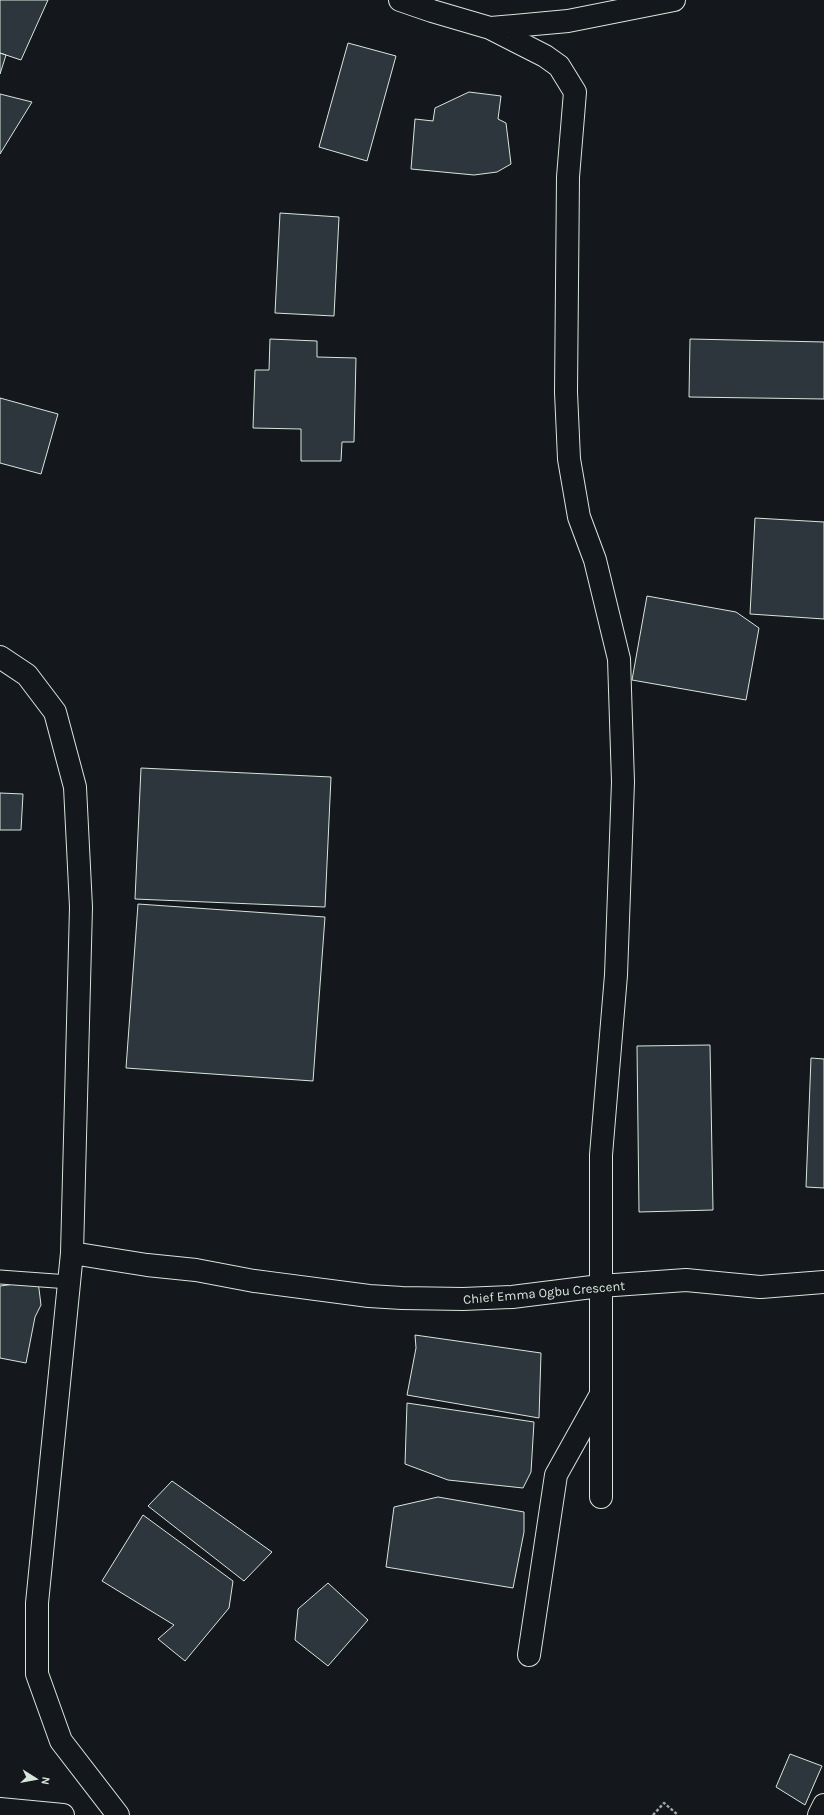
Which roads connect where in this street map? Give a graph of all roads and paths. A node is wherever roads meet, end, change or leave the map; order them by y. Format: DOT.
graph roads {
  1 [pos="400,0"];
  2 [pos="674,0"];
  3 [pos="490,28"];
  4 [pos="0,657"];
  5 [pos="72,1253"];
  6 [pos="0,1277"];
  7 [pos="69,1282"];
  8 [pos="824,1282"];
  9 [pos="600,1286"];
  10 [pos="600,1395"];
  11 [pos="601,1497"];
  12 [pos="529,1655"];
  13 [pos="824,1805"];
  14 [pos="0,1809"];
  15 [pos="63,1815"];
  16 [pos="118,1815"];
  17 [pos="653,1815"];
  18 [pos="678,1815"];
  19 [pos="819,1815"];
  1 -- 3 [label="street"];
  2 -- 3 [label="street"];
  3 -- 9 [label="street"];
  4 -- 5 [label="street"];
  5 -- 7 [label="street"];
  5 -- 9 [label="street, Chief Emma Ogbu Crescent"];
  6 -- 7 [label="lane"];
  7 -- 16 [label="street"];
  8 -- 9 [label="street, Chief Emma Ogbu Crescent"];
  9 -- 10 [label="street"];
  10 -- 11 [label="street"];
  10 -- 12 [label="street"];
  13 -- 19 [label="street"];
  14 -- 15 [label="street"];
  17 -- 18 [label="path"];
}
